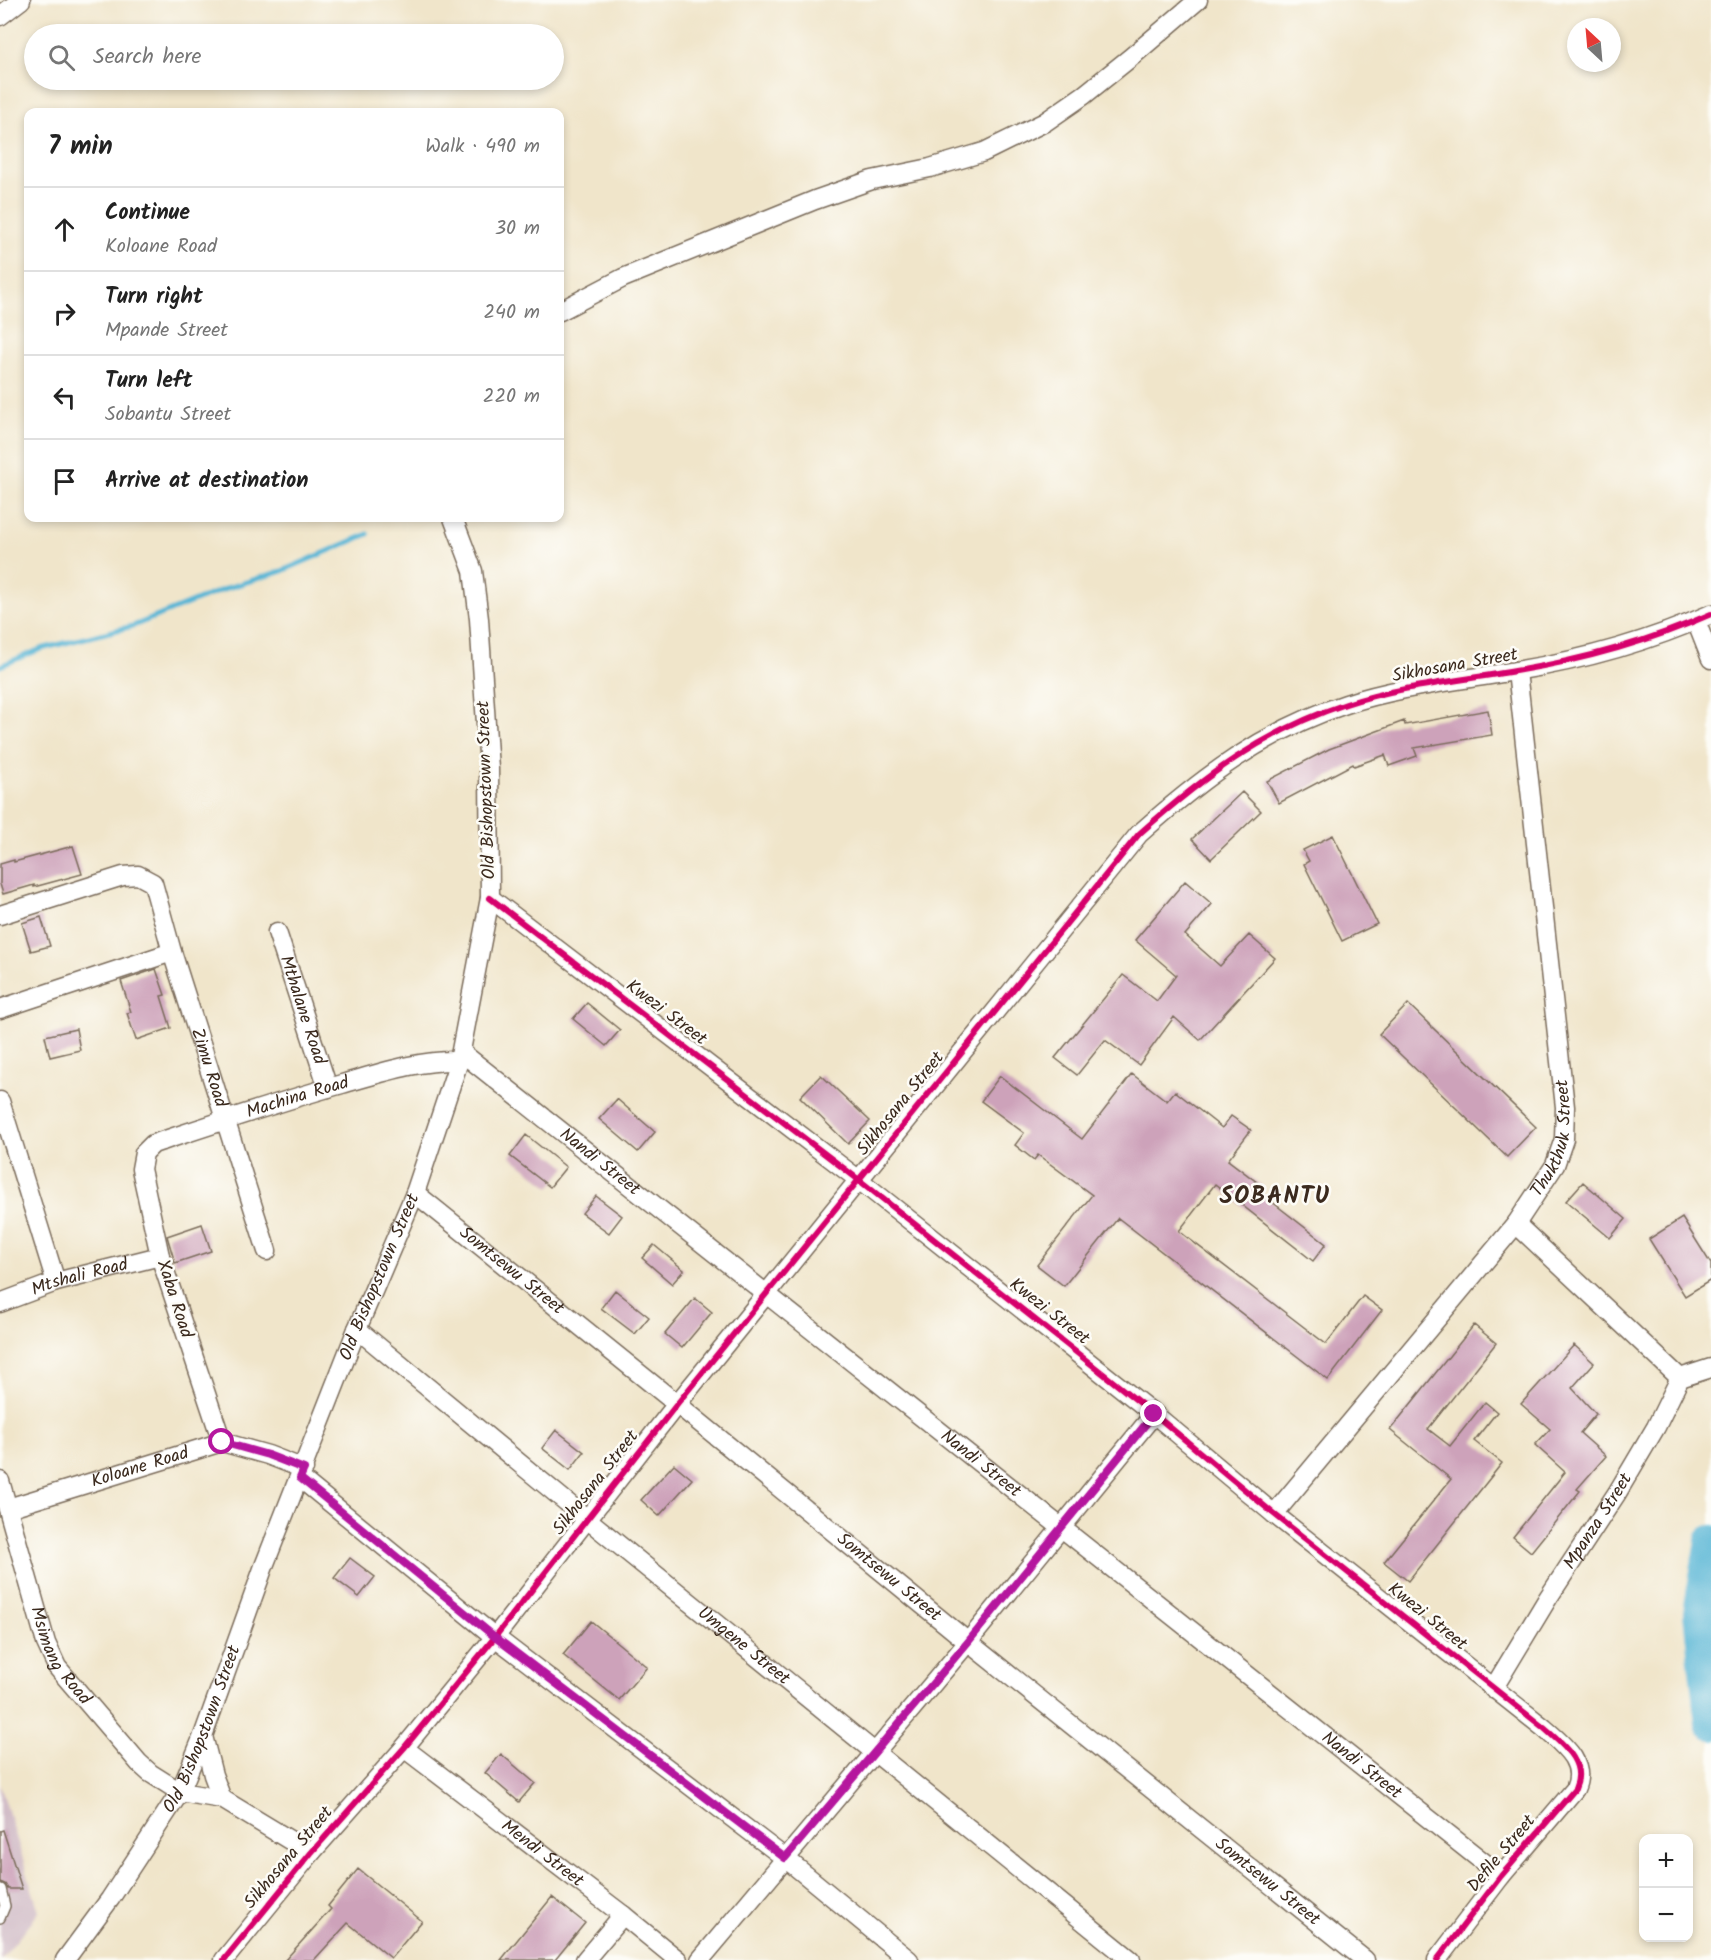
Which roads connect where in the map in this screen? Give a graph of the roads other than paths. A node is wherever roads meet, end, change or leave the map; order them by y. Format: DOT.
graph roads {
  1 [pos="21,0"];
  2 [pos="1198,0"];
  3 [pos="0,16"];
  4 [pos="564,309"];
  5 [pos="455,522"];
  6 [pos="1703,618"];
  7 [pos="1711,659"];
  8 [pos="1517,671"];
  9 [pos="490,898"];
  10 [pos="0,915"];
  11 [pos="277,933"];
  12 [pos="172,952"];
  13 [pos="0,1009"];
  14 [pos="460,1057"];
  15 [pos="328,1088"];
  16 [pos="0,1101"];
  17 [pos="225,1120"];
  18 [pos="144,1153"];
  19 [pos="859,1180"];
  20 [pos="415,1192"];
  21 [pos="1516,1224"];
  22 [pos="267,1251"];
  23 [pos="160,1256"];
  24 [pos="56,1282"];
  25 [pos="768,1293"];
  26 [pos="0,1303"];
  27 [pos="357,1329"];
  28 [pos="1711,1368"];
  29 [pos="1680,1378"];
  30 [pos="677,1404"];
  31 [pos="1154,1414"];
  32 [pos="222,1442"];
  33 [pos="302,1474"];
  34 [pos="0,1481"];
  35 [pos="8,1508"];
  36 [pos="1274,1514"];
  37 [pos="587,1519"];
  38 [pos="1061,1527"];
  39 [pos="495,1637"];
  40 [pos="968,1642"];
  41 [pos="1493,1689"];
  42 [pos="203,1736"];
  43 [pos="404,1748"];
  44 [pos="875,1752"];
  45 [pos="1577,1764"];
  46 [pos="180,1792"];
  47 [pos="222,1799"];
  48 [pos="311,1853"];
  49 [pos="785,1858"];
  50 [pos="1501,1876"];
  51 [pos="1,1889"];
  52 [pos="622,1915"];
  53 [pos="0,1918"];
  54 [pos="65,1960"];
  55 [pos="225,1960"];
  56 [pos="585,1960"];
  57 [pos="678,1960"];
  58 [pos="700,1960"];
  59 [pos="909,1960"];
  60 [pos="1131,1960"];
  61 [pos="1365,1960"];
  62 [pos="1437,1960"];
  1 -- 3 [label="street"];
  2 -- 4 [label="street"];
  5 -- 9 [label="street, Old Bishopstown Street"];
  6 -- 7 [label="street"];
  6 -- 8 [label="street, Sikhosana Street"];
  8 -- 19 [label="street, Sikhosana Street"];
  8 -- 21 [label="street, Thukthuk Street"];
  9 -- 14 [label="street, Old Bishopstown Street"];
  9 -- 19 [label="street, Kwezi Street"];
  10 -- 12 [label="street, Zimu Road"];
  11 -- 15 [label="street, Mthalane Road"];
  12 -- 13 [label="street"];
  12 -- 17 [label="street, Zimu Road"];
  14 -- 15 [label="street, Machina Road"];
  14 -- 20 [label="street, Old Bishopstown Street"];
  14 -- 25 [label="street, Nandi Street"];
  15 -- 17 [label="street, Machina Road"];
  16 -- 24 [label="street"];
  17 -- 18 [label="street, Machina Road"];
  17 -- 22 [label="street, Zimu Road"];
  18 -- 23 [label="street, Xaba Road"];
  19 -- 25 [label="street, Sikhosana Street"];
  19 -- 31 [label="street, Kwezi Street"];
  20 -- 27 [label="street, Old Bishopstown Street"];
  20 -- 30 [label="street, Somtsewu Street"];
  21 -- 29 [label="street"];
  21 -- 36 [label="street, Thukthuk Street"];
  23 -- 24 [label="street, Mtshali Road"];
  23 -- 32 [label="street, Xaba Road"];
  24 -- 26 [label="street, Mtshali Road"];
  25 -- 30 [label="street, Sikhosana Street"];
  25 -- 38 [label="street, Nandi Street"];
  27 -- 33 [label="street, Old Bishopstown Street"];
  27 -- 37 [label="street, Umgene Street"];
  28 -- 29 [label="street"];
  29 -- 41 [label="street, Mpanza Street"];
  30 -- 37 [label="street, Sikhosana Street"];
  30 -- 40 [label="street, Somtsewu Street"];
  31 -- 36 [label="street, Kwezi Street"];
  31 -- 38 [label="street"];
  32 -- 33 [label="street"];
  32 -- 35 [label="street, Koloane Road"];
  33 -- 39 [label="street"];
  33 -- 42 [label="street, Old Bishopstown Street"];
  34 -- 35 [label="street, Msimang Road"];
  35 -- 46 [label="street, Msimang Road"];
  36 -- 41 [label="street, Kwezi Street"];
  37 -- 39 [label="street, Sikhosana Street"];
  37 -- 44 [label="street, Umgene Street"];
  38 -- 40 [label="street"];
  38 -- 50 [label="street, Nandi Street"];
  39 -- 43 [label="street, Sikhosana Street"];
  39 -- 49 [label="street"];
  40 -- 44 [label="street"];
  40 -- 61 [label="street, Somtsewu Street"];
  41 -- 45 [label="street, Kwezi Street"];
  42 -- 46 [label="street, Old Bishopstown Street"];
  42 -- 47 [label="street"];
  43 -- 48 [label="street, Sikhosana Street"];
  43 -- 52 [label="street, Mendi Street"];
  44 -- 49 [label="street"];
  44 -- 60 [label="street, Umgene Street"];
  45 -- 50 [label="street, Defile Street"];
  46 -- 47 [label="street"];
  46 -- 54 [label="street, Old Bishopstown Street"];
  47 -- 48 [label="street"];
  48 -- 55 [label="street, Sikhosana Street"];
  49 -- 58 [label="street"];
  49 -- 59 [label="street"];
  50 -- 62 [label="street, Defile Street"];
  51 -- 53 [label="lane"];
  52 -- 56 [label="street"];
  52 -- 57 [label="street, Mendi Street"];
}
